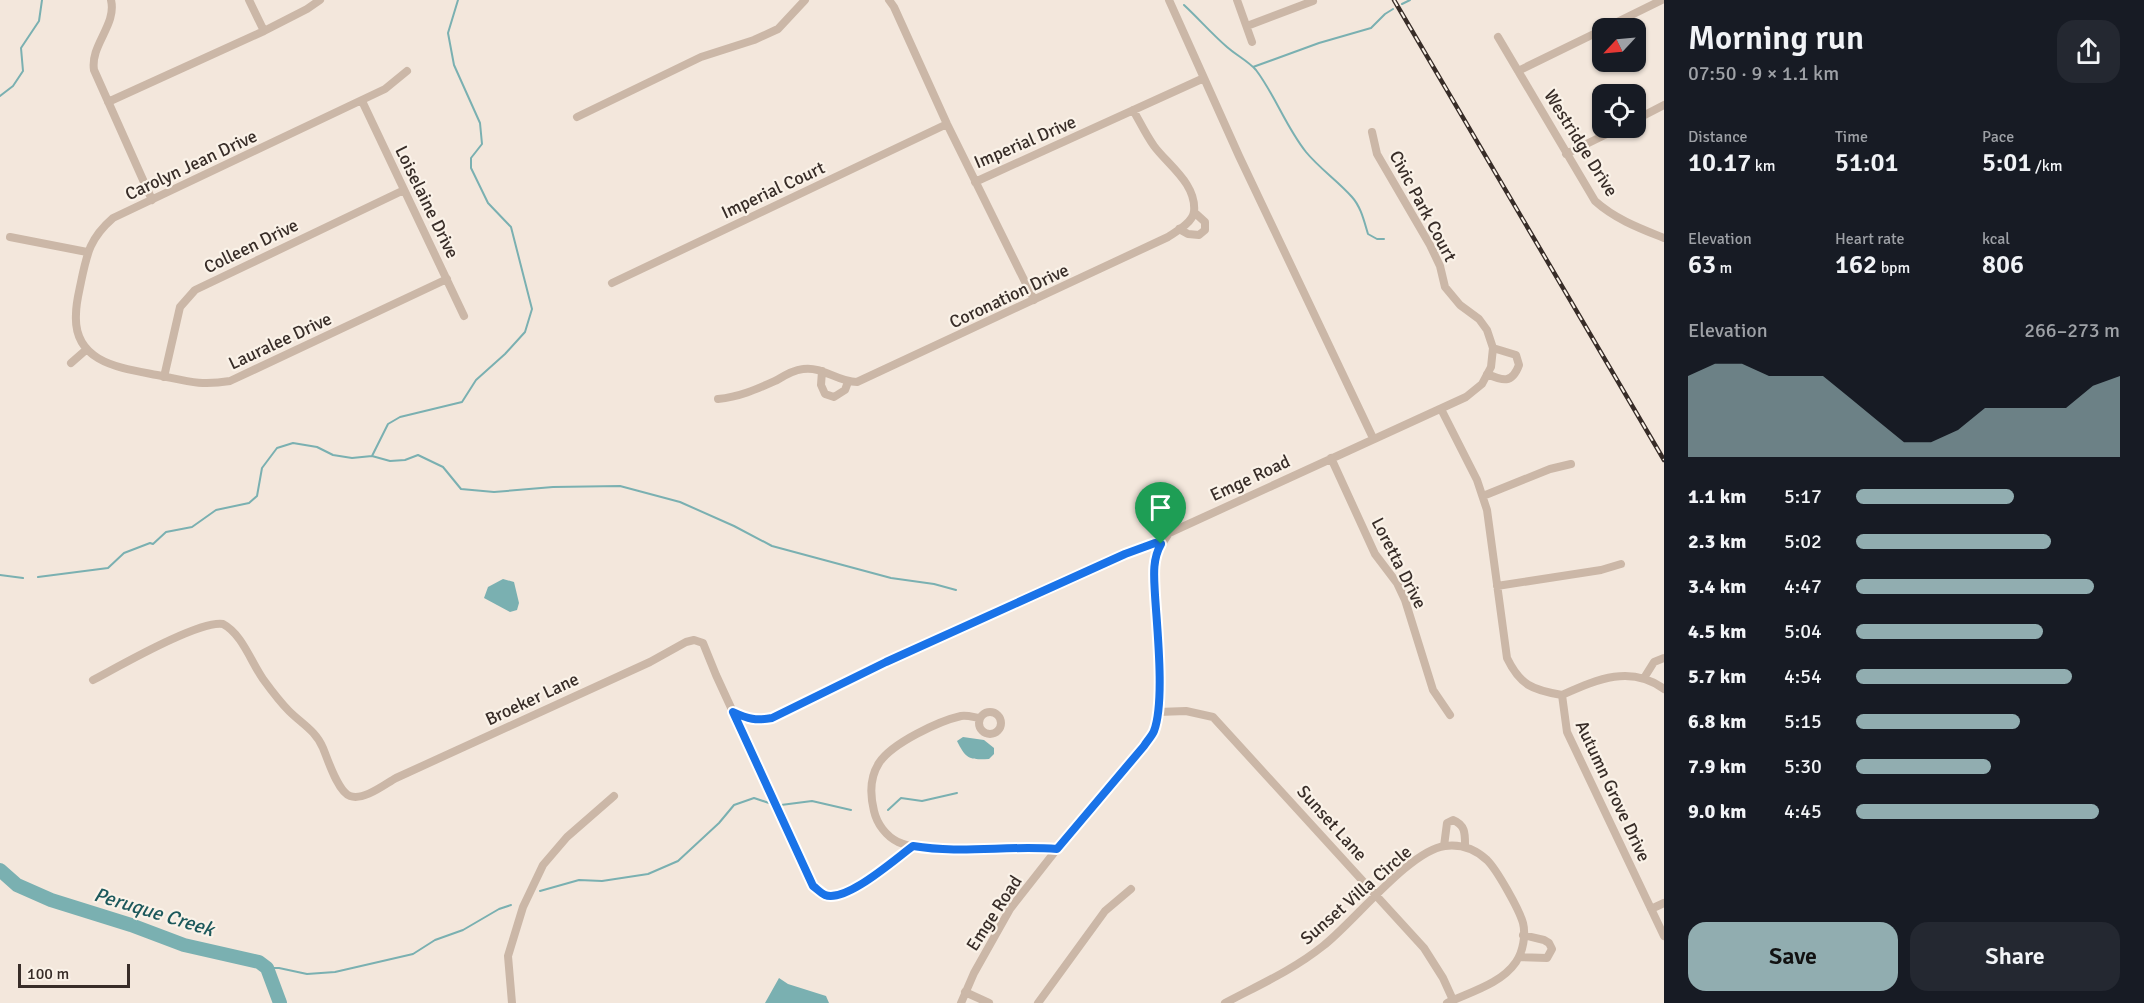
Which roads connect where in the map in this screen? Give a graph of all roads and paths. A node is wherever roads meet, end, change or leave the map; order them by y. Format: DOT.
graph roads {
  1 [pos="111,0"];
  2 [pos="249,0"];
  3 [pos="320,0"];
  4 [pos="805,0"];
  5 [pos="889,0"];
  6 [pos="1169,0"];
  7 [pos="1238,0"];
  8 [pos="1312,0"];
  9 [pos="1662,0"];
  10 [pos="1625,18"];
  11 [pos="1246,26"];
  12 [pos="264,31"];
  13 [pos="1592,34"];
  14 [pos="1498,37"];
  15 [pos="1252,42"];
  16 [pos="407,71"];
  17 [pos="1518,71"];
  18 [pos="1204,78"];
  19 [pos="362,100"];
  20 [pos="108,102"];
  21 [pos="1664,105"];
  22 [pos="1133,110"];
  23 [pos="1646,114"];
  24 [pos="577,117"];
  25 [pos="947,124"];
  26 [pos="1372,132"];
  27 [pos="1599,138"];
  28 [pos="1566,154"];
  29 [pos="975,182"];
  30 [pos="404,190"];
  31 [pos="152,200"];
  32 [pos="1194,212"];
  33 [pos="1179,229"];
  34 [pos="10,237"];
  35 [pos="1664,238"];
  36 [pos="87,252"];
  37 [pos="447,279"];
  38 [pos="612,283"];
  39 [pos="1034,300"];
  40 [pos="464,316"];
  41 [pos="1493,348"];
  42 [pos="87,349"];
  43 [pos="71,363"];
  44 [pos="822,371"];
  45 [pos="1487,374"];
  46 [pos="164,376"];
  47 [pos="848,382"];
  48 [pos="718,399"];
  49 [pos="1441,409"];
  50 [pos="1373,438"];
  51 [pos="1331,458"];
  52 [pos="1571,464"];
  53 [pos="1483,496"];
  54 [pos="1161,544"];
  55 [pos="1621,564"];
  56 [pos="1497,586"];
  57 [pos="1664,658"];
  58 [pos="1644,678"];
  59 [pos="93,680"];
  60 [pos="1664,689"];
  61 [pos="1562,695"];
  62 [pos="733,712"];
  63 [pos="1158,712"];
  64 [pos="1450,715"];
  65 [pos="979,718"];
  66 [pos="614,796"];
  67 [pos="913,846"];
  68 [pos="1443,846"];
  69 [pos="1465,847"];
  70 [pos="1057,849"];
  71 [pos="1131,889"];
  72 [pos="1377,895"];
  73 [pos="1664,903"];
  74 [pos="1651,909"];
  75 [pos="1523,935"];
  76 [pos="1664,936"];
  77 [pos="1519,957"];
  78 [pos="965,992"];
  79 [pos="1450,1001"];
  80 [pos="512,1003"];
  81 [pos="960,1003"];
  82 [pos="989,1003"];
  83 [pos="1038,1003"];
  84 [pos="1225,1003"];
  1 -- 20 [label="street"];
  2 -- 12 [label="street"];
  3 -- 12 [label="street"];
  4 -- 24 [label="street"];
  5 -- 25 [label="street, Imperial Drive"];
  6 -- 18 [label="street"];
  7 -- 11 [label="street"];
  8 -- 11 [label="street"];
  9 -- 10 [label="street"];
  11 -- 15 [label="street"];
  12 -- 20 [label="street"];
  13 -- 17 [label="street"];
  14 -- 17 [label="street, Westridge Drive"];
  16 -- 19 [label="street, Carolyn Jean Drive"];
  17 -- 28 [label="street, Westridge Drive"];
  18 -- 22 [label="street, Imperial Drive"];
  18 -- 50 [label="street"];
  19 -- 30 [label="street, Loiselaine Drive"];
  19 -- 31 [label="street, Carolyn Jean Drive"];
  20 -- 31 [label="street"];
  21 -- 23 [label="street"];
  22 -- 29 [label="street, Imperial Drive"];
  22 -- 32 [label="street"];
  25 -- 29 [label="street, Imperial Drive"];
  25 -- 38 [label="street, Imperial Court"];
  26 -- 41 [label="street, Civic Park Court"];
  27 -- 28 [label="street"];
  28 -- 35 [label="street, Westridge Drive"];
  29 -- 39 [label="street"];
  30 -- 37 [label="street, Loiselaine Drive"];
  30 -- 46 [label="street, Colleen Drive"];
  31 -- 36 [label="street, Carolyn Jean Drive"];
  32 -- 33 [label="street, Coronation Drive"];
  32 -- 33 [label="street"];
  33 -- 39 [label="street, Coronation Drive"];
  34 -- 36 [label="street"];
  36 -- 42 [label="street, Carolyn Jean Drive"];
  37 -- 40 [label="street, Loiselaine Drive"];
  37 -- 46 [label="street, Lauralee Drive"];
  39 -- 47 [label="street, Coronation Drive"];
  41 -- 45 [label="street"];
  41 -- 45 [label="street"];
  42 -- 43 [label="street"];
  42 -- 46 [label="street, Lauralee Drive"];
  44 -- 47 [label="street"];
  44 -- 47 [label="street, Coronation Drive"];
  44 -- 48 [label="street"];
  45 -- 49 [label="street"];
  49 -- 50 [label="street"];
  49 -- 53 [label="street"];
  50 -- 51 [label="street, Emge Road"];
  51 -- 54 [label="street, Emge Road"];
  51 -- 64 [label="street, Loretta Drive"];
  52 -- 53 [label="street"];
  53 -- 56 [label="street"];
  54 -- 62 [label="street"];
  54 -- 63 [label="street, Emge Road"];
  55 -- 56 [label="street"];
  56 -- 61 [label="street"];
  57 -- 58 [label="street"];
  58 -- 60 [label="street"];
  58 -- 61 [label="street"];
  59 -- 62 [label="street, Broeker Lane"];
  61 -- 74 [label="street, Autumn Grove Drive"];
  62 -- 67 [label="street, Broeker Lane"];
  63 -- 70 [label="street, Emge Road"];
  63 -- 72 [label="street, Sunset Lane"];
  65 -- 67 [label="street"];
  66 -- 80 [label="street"];
  67 -- 70 [label="street"];
  68 -- 69 [label="street"];
  68 -- 69 [label="street"];
  68 -- 72 [label="street, Sunset Villa Circle"];
  69 -- 75 [label="street"];
  70 -- 78 [label="street, Emge Road"];
  71 -- 83 [label="street"];
  72 -- 79 [label="street, Sunset Lane"];
  72 -- 84 [label="street, Sunset Villa Circle"];
  73 -- 74 [label="street"];
  74 -- 76 [label="street, Autumn Grove Drive"];
  75 -- 77 [label="street"];
  75 -- 77 [label="street"];
  77 -- 79 [label="street"];
  78 -- 81 [label="street, Emge Road"];
  78 -- 82 [label="street"];
}
